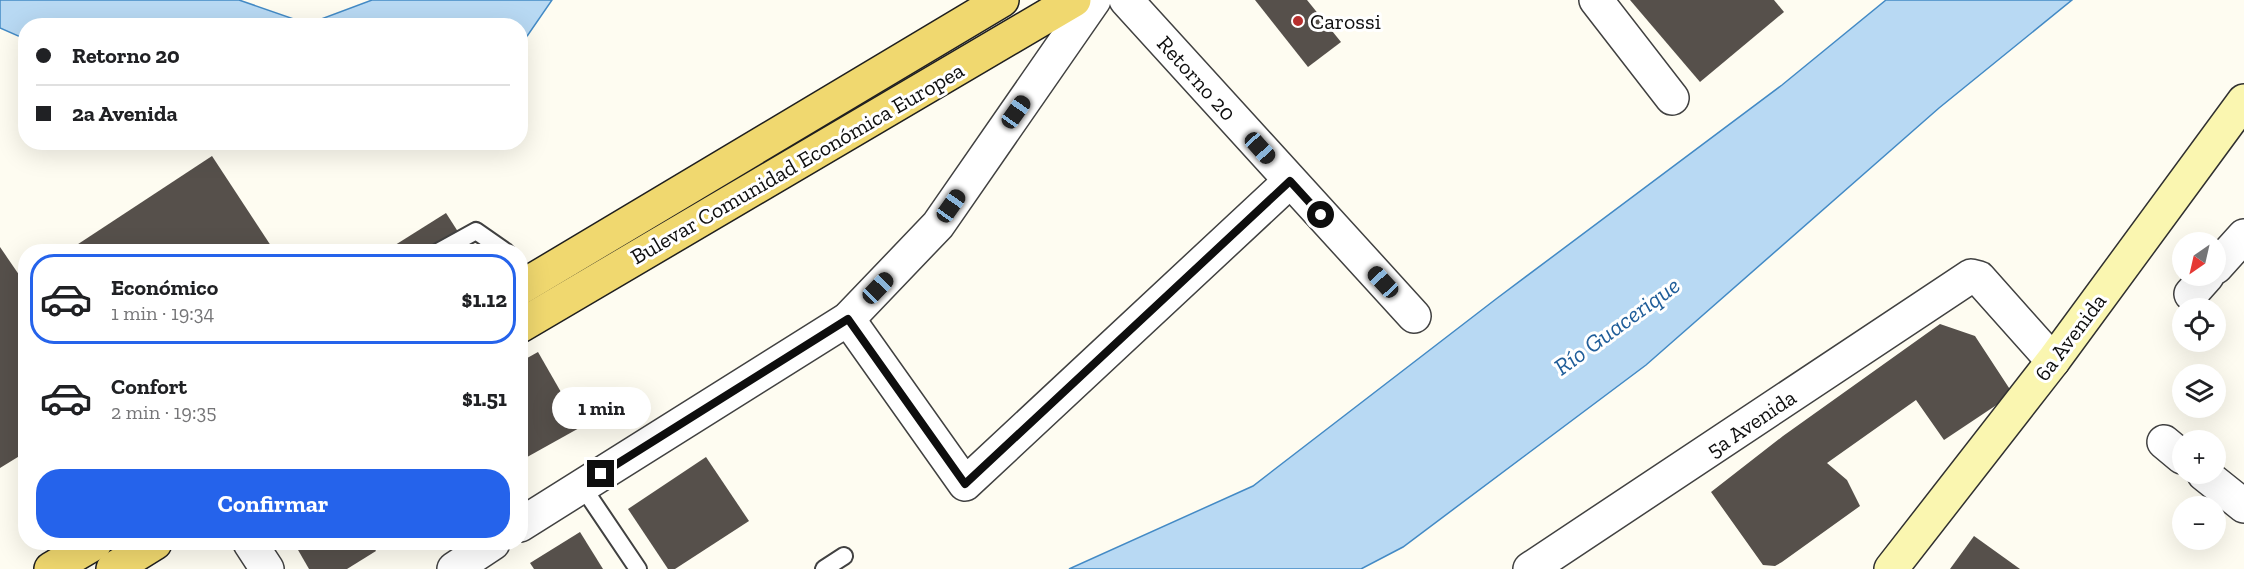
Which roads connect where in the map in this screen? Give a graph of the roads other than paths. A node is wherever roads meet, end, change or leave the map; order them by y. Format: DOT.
graph roads {
  1 [pos="1002,0"];
  2 [pos="1074,0"];
  3 [pos="1094,0"];
  4 [pos="1126,0"];
  5 [pos="1596,0"];
  6 [pos="1672,98"];
  7 [pos="2244,101"];
  8 [pos="1290,181"];
  9 [pos="2244,237"];
  10 [pos="452,244"];
  11 [pos="495,244"];
  12 [pos="2226,256"];
  13 [pos="528,275"];
  14 [pos="1414,316"];
  15 [pos="848,319"];
  16 [pos="528,321"];
  17 [pos="2053,361"];
  18 [pos="2219,484"];
  19 [pos="582,486"];
  20 [pos="2241,499"];
  21 [pos="528,520"];
  22 [pos="83,550"];
  23 [pos="143,550"];
  24 [pos="255,550"];
  25 [pos="483,550"];
  26 [pos="844,556"];
  27 [pos="51,569"];
  28 [pos="112,569"];
  29 [pos="267,569"];
  30 [pos="454,569"];
  31 [pos="638,569"];
  32 [pos="824,569"];
  33 [pos="1530,569"];
  34 [pos="1891,569"];
  1 -- 13 [label="main road, Bulevar Comunidad Económica Europea"];
  2 -- 16 [label="main road, Bulevar Comunidad Económica Europea"];
  3 -- 15 [label="street"];
  4 -- 8 [label="street, Retorno 20"];
  5 -- 6 [label="street"];
  7 -- 17 [label="street, 6a Avenida"];
  8 -- 14 [label="street, Retorno 20"];
  8 -- 15 [label="street"];
  9 -- 12 [label="street"];
  10 -- 11 [label="lane"];
  15 -- 19 [label="street"];
  17 -- 33 [label="street, 5a Avenida"];
  17 -- 34 [label="street, 6a Avenida"];
  18 -- 20 [label="street"];
  19 -- 21 [label="street"];
  19 -- 31 [label="lane"];
  22 -- 27 [label="main road"];
  23 -- 28 [label="main road"];
  24 -- 29 [label="street"];
  25 -- 30 [label="street"];
  26 -- 32 [label="lane"];
}
